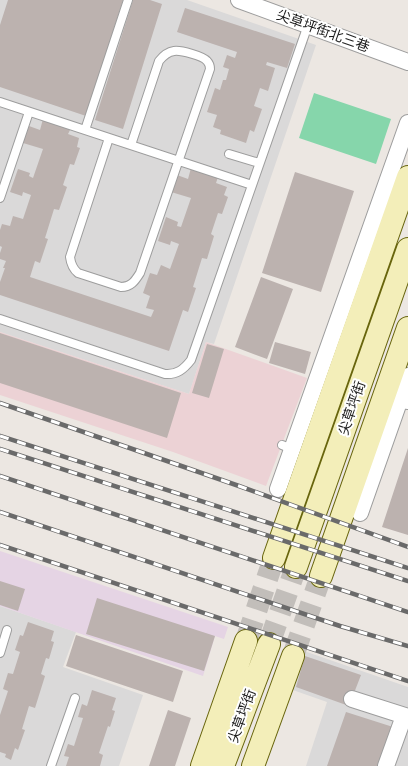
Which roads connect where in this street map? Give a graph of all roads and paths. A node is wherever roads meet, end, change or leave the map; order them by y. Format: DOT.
graph roads {
  1 [pos="128,0"];
  2 [pos="239,0"];
  3 [pos="308,25"];
  4 [pos="408,62"];
  5 [pos="0,102"];
  6 [pos="30,112"];
  7 [pos="408,123"];
  8 [pos="86,130"];
  9 [pos="109,138"];
  10 [pos="131,145"];
  11 [pos="229,154"];
  12 [pos="178,161"];
  13 [pos="259,163"];
  14 [pos="408,177"];
  15 [pos="252,185"];
  16 [pos="0,198"];
  17 [pos="408,249"];
  18 [pos="408,286"];
  19 [pos="0,319"];
  20 [pos="408,328"];
  21 [pos="408,376"];
  22 [pos="404,400"];
  23 [pos="278,489"];
  24 [pos="360,513"];
  25 [pos="274,558"];
  26 [pos="309,572"];
  27 [pos="7,630"];
  28 [pos="246,641"];
  29 [pos="281,650"];
  30 [pos="0,652"];
  31 [pos="75,698"];
  32 [pos="352,699"];
  33 [pos="406,716"];
  34 [pos="51,766"];
  35 [pos="202,766"];
  36 [pos="223,766"];
  37 [pos="240,766"];
  38 [pos="253,766"];
  39 [pos="386,766"];
  1 -- 8 [label="lane"];
  2 -- 3 [label="street, 尖草坪街北三巷"];
  3 -- 4 [label="street, 尖草坪街北三巷"];
  3 -- 13 [label="lane"];
  5 -- 6 [label="lane"];
  6 -- 8 [label="lane"];
  6 -- 16 [label="lane"];
  7 -- 23 [label="street"];
  8 -- 9 [label="lane"];
  9 -- 10 [label="lane"];
  9 -- 12 [label="lane"];
  10 -- 12 [label="lane"];
  10 -- 12 [label="lane"];
  11 -- 13 [label="lane"];
  12 -- 15 [label="lane"];
  13 -- 15 [label="lane"];
  14 -- 25 [label="street"];
  15 -- 19 [label="lane"];
  17 -- 26 [label="street, 尖草坪街"];
  18 -- 26 [label="street, 尖草坪街"];
  20 -- 26 [label="street"];
  21 -- 22 [label="street"];
  22 -- 24 [label="street"];
  27 -- 30 [label="lane"];
  28 -- 35 [label="street"];
  29 -- 36 [label="street, 尖草坪街"];
  29 -- 37 [label="street, 尖草坪街"];
  29 -- 38 [label="street"];
  31 -- 34 [label="lane"];
  32 -- 33 [label="street"];
  33 -- 39 [label="street"];
}
